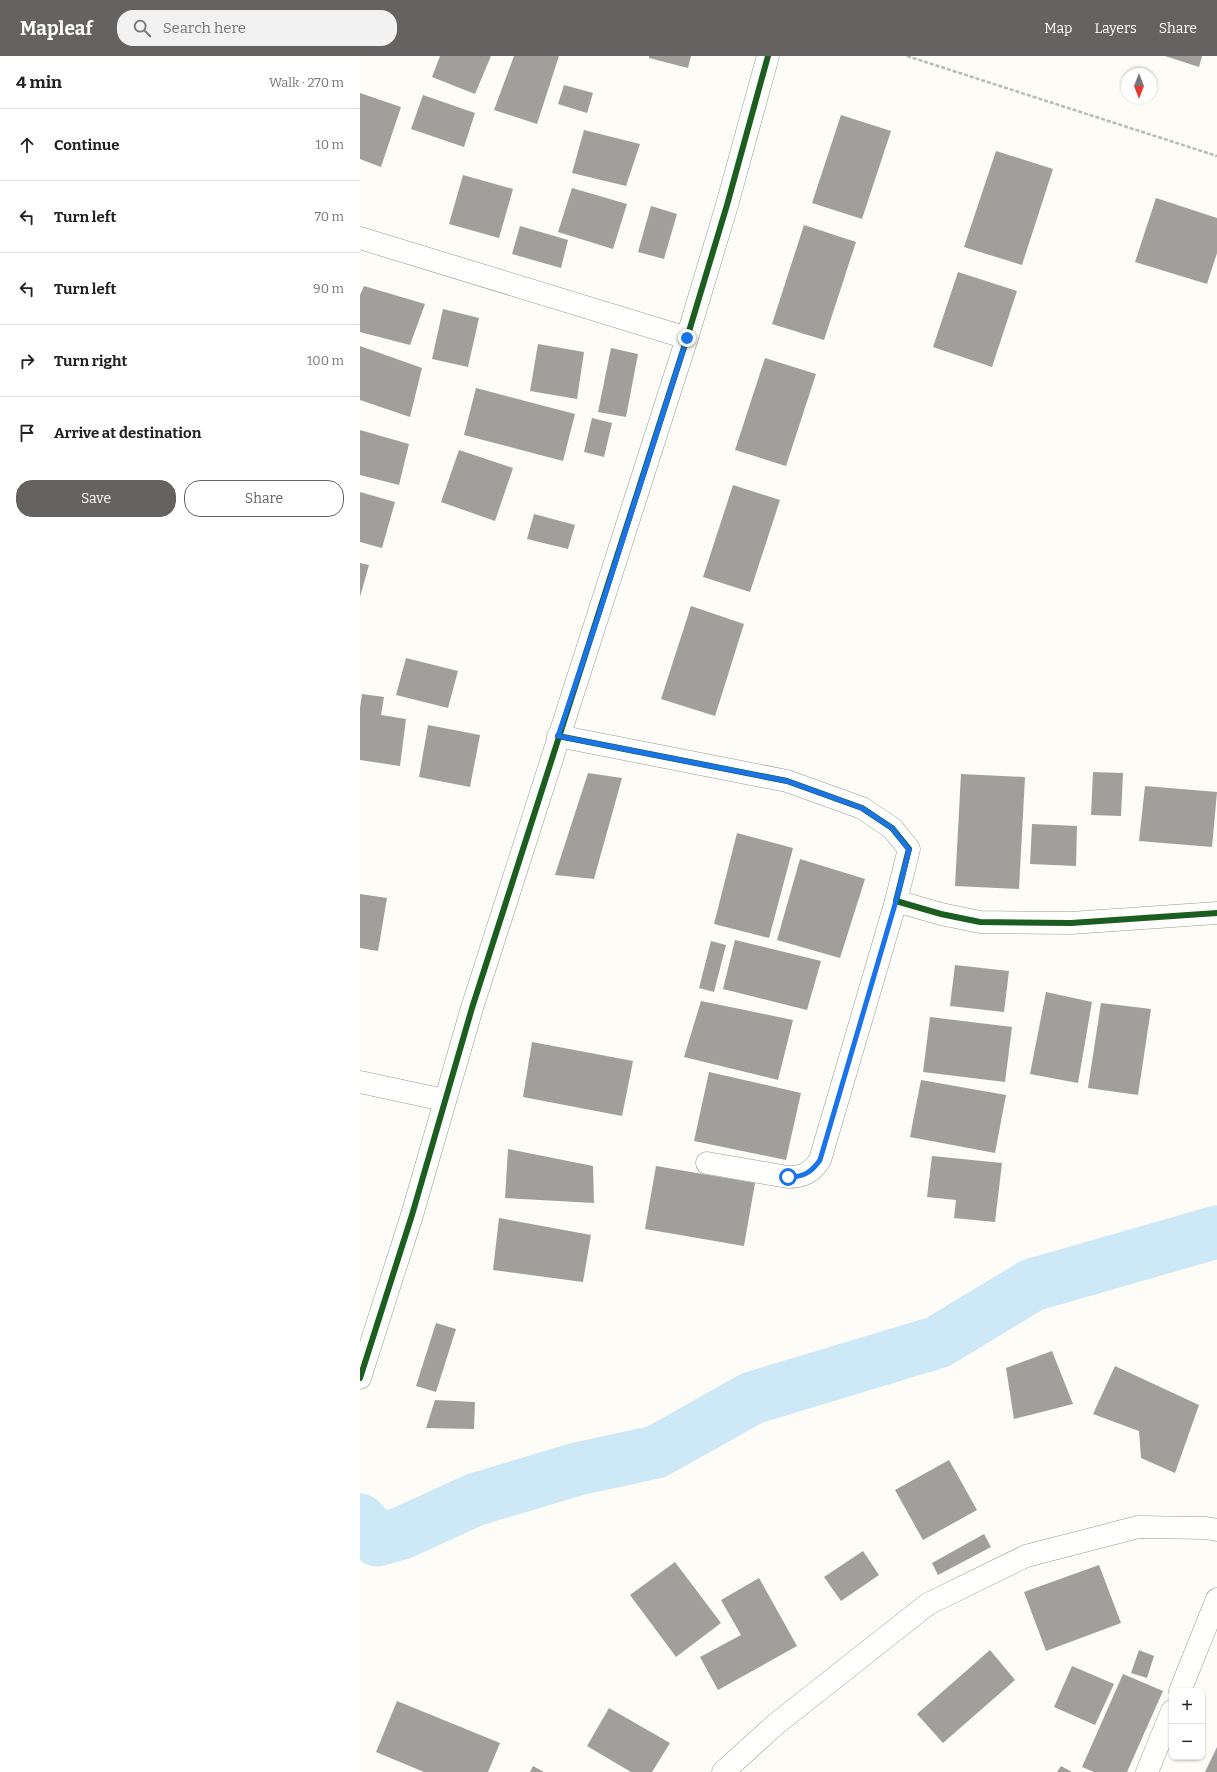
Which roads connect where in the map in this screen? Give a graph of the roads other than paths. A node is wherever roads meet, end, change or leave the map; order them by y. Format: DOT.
graph roads {
  1 [pos="768,56"];
  2 [pos="360,238"];
  3 [pos="687,338"];
  4 [pos="558,736"];
  5 [pos="896,901"];
  6 [pos="1217,912"];
  7 [pos="360,1082"];
  8 [pos="444,1100"];
  9 [pos="707,1163"];
  10 [pos="360,1378"];
  11 [pos="1217,1530"];
  12 [pos="1217,1599"];
  13 [pos="1181,1688"];
  14 [pos="1169,1718"];
  15 [pos="722,1772"];
  16 [pos="1147,1772"];
  1 -- 3 [label="street"];
  2 -- 3 [label="street"];
  3 -- 4 [label="street"];
  4 -- 5 [label="street"];
  4 -- 8 [label="street"];
  5 -- 6 [label="street"];
  5 -- 9 [label="street"];
  7 -- 8 [label="street"];
  8 -- 10 [label="street"];
  11 -- 15 [label="street"];
  12 -- 13 [label="street"];
  14 -- 16 [label="street"];
}
